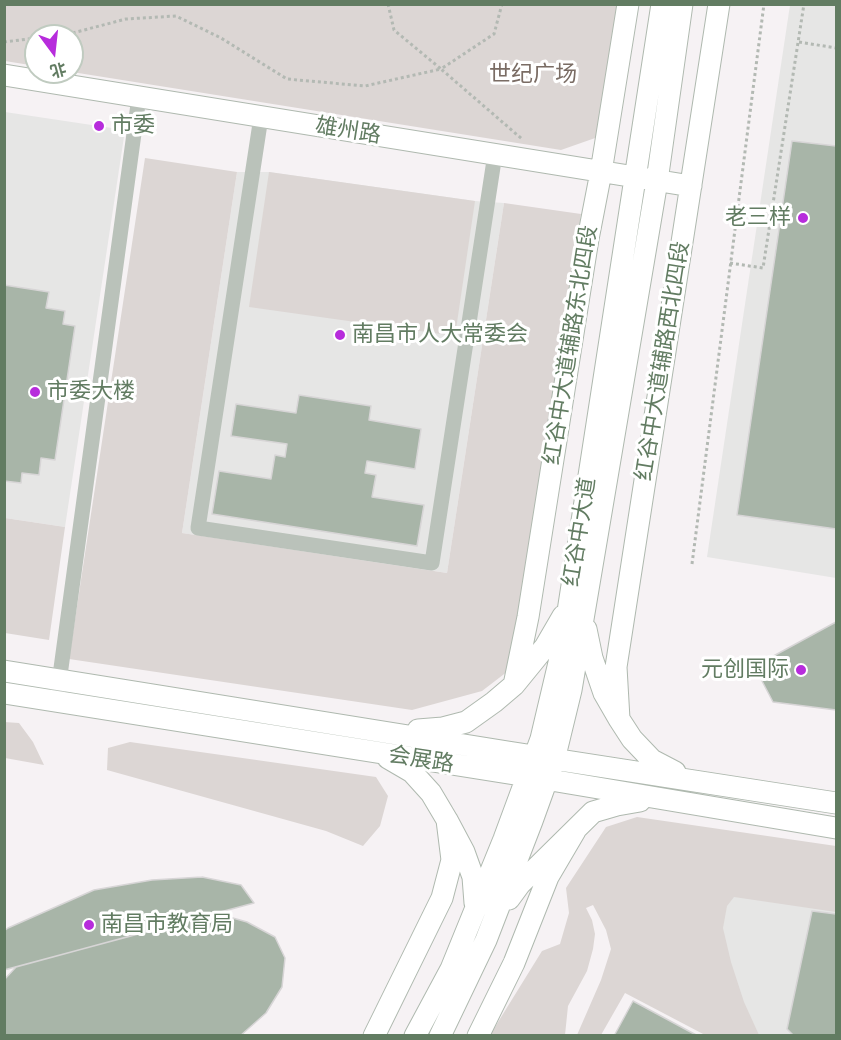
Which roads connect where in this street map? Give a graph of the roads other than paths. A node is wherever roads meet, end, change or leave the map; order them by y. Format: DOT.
graph roads {
  1 [pos="628,4"];
  2 [pos="662,4"];
  3 [pos="682,4"];
  4 [pos="719,4"];
  5 [pos="4,75"];
  6 [pos="139,97"];
  7 [pos="261,117"];
  8 [pos="495,154"];
  9 [pos="601,172"];
  10 [pos="635,177"];
  11 [pos="657,181"];
  12 [pos="691,186"];
  13 [pos="576,612"];
  14 [pos="4,671"];
  15 [pos="59,680"];
  16 [pos="514,685"];
  17 [pos="4,693"];
  18 [pos="57,701"];
  19 [pos="619,718"];
  20 [pos="390,733"];
  21 [pos="380,753"];
  22 [pos="541,768"];
  23 [pos="692,781"];
  24 [pos="661,799"];
  25 [pos="837,803"];
  26 [pos="447,820"];
  27 [pos="837,828"];
  28 [pos="575,831"];
  29 [pos="476,909"];
  30 [pos="493,922"];
  31 [pos="374,1035"];
  32 [pos="415,1035"];
  33 [pos="440,1035"];
  34 [pos="478,1035"];
  1 -- 9 [label="main road, 红谷中大道辅路东北四段"];
  2 -- 10 [label="main road, 红谷中大道"];
  3 -- 11 [label="main road, 红谷中大道"];
  4 -- 12 [label="main road, 红谷中大道辅路西北四段"];
  5 -- 6 [label="main road, 雄州路"];
  6 -- 7 [label="main road, 雄州路"];
  6 -- 15 [label="street"];
  7 -- 8 [label="main road, 雄州路"];
  7 -- 8 [label="street"];
  8 -- 9 [label="main road, 雄州路"];
  9 -- 10 [label="main road, 雄州路"];
  9 -- 16 [label="main road, 红谷中大道辅路东北四段"];
  10 -- 11 [label="main road, 雄州路"];
  10 -- 13 [label="main road, 红谷中大道"];
  11 -- 12 [label="main road, 雄州路"];
  11 -- 13 [label="main road, 红谷中大道"];
  12 -- 19 [label="main road, 红谷中大道辅路西北四段"];
  13 -- 16 [label="main road"];
  13 -- 19 [label="main road"];
  13 -- 22 [label="main road, 红谷中大道"];
  14 -- 15 [label="main road, 会展路"];
  15 -- 18 [label="street"];
  15 -- 20 [label="main road, 会展路"];
  16 -- 20 [label="main road"];
  17 -- 18 [label="main road, 会展路"];
  18 -- 21 [label="main road, 会展路"];
  19 -- 23 [label="main road"];
  20 -- 22 [label="main road, 会展路"];
  21 -- 22 [label="main road, 会展路"];
  21 -- 26 [label="main road"];
  22 -- 23 [label="main road, 会展路"];
  22 -- 24 [label="main road, 会展路"];
  22 -- 29 [label="main road, 红谷中大道"];
  22 -- 30 [label="main road, 红谷中大道"];
  23 -- 25 [label="main road, 会展路"];
  24 -- 27 [label="main road, 会展路"];
  24 -- 28 [label="main road"];
  26 -- 29 [label="main road"];
  26 -- 31 [label="main road"];
  28 -- 30 [label="main road"];
  28 -- 34 [label="main road"];
  29 -- 32 [label="main road, 红谷中大道"];
  30 -- 33 [label="main road, 红谷中大道"];
}
